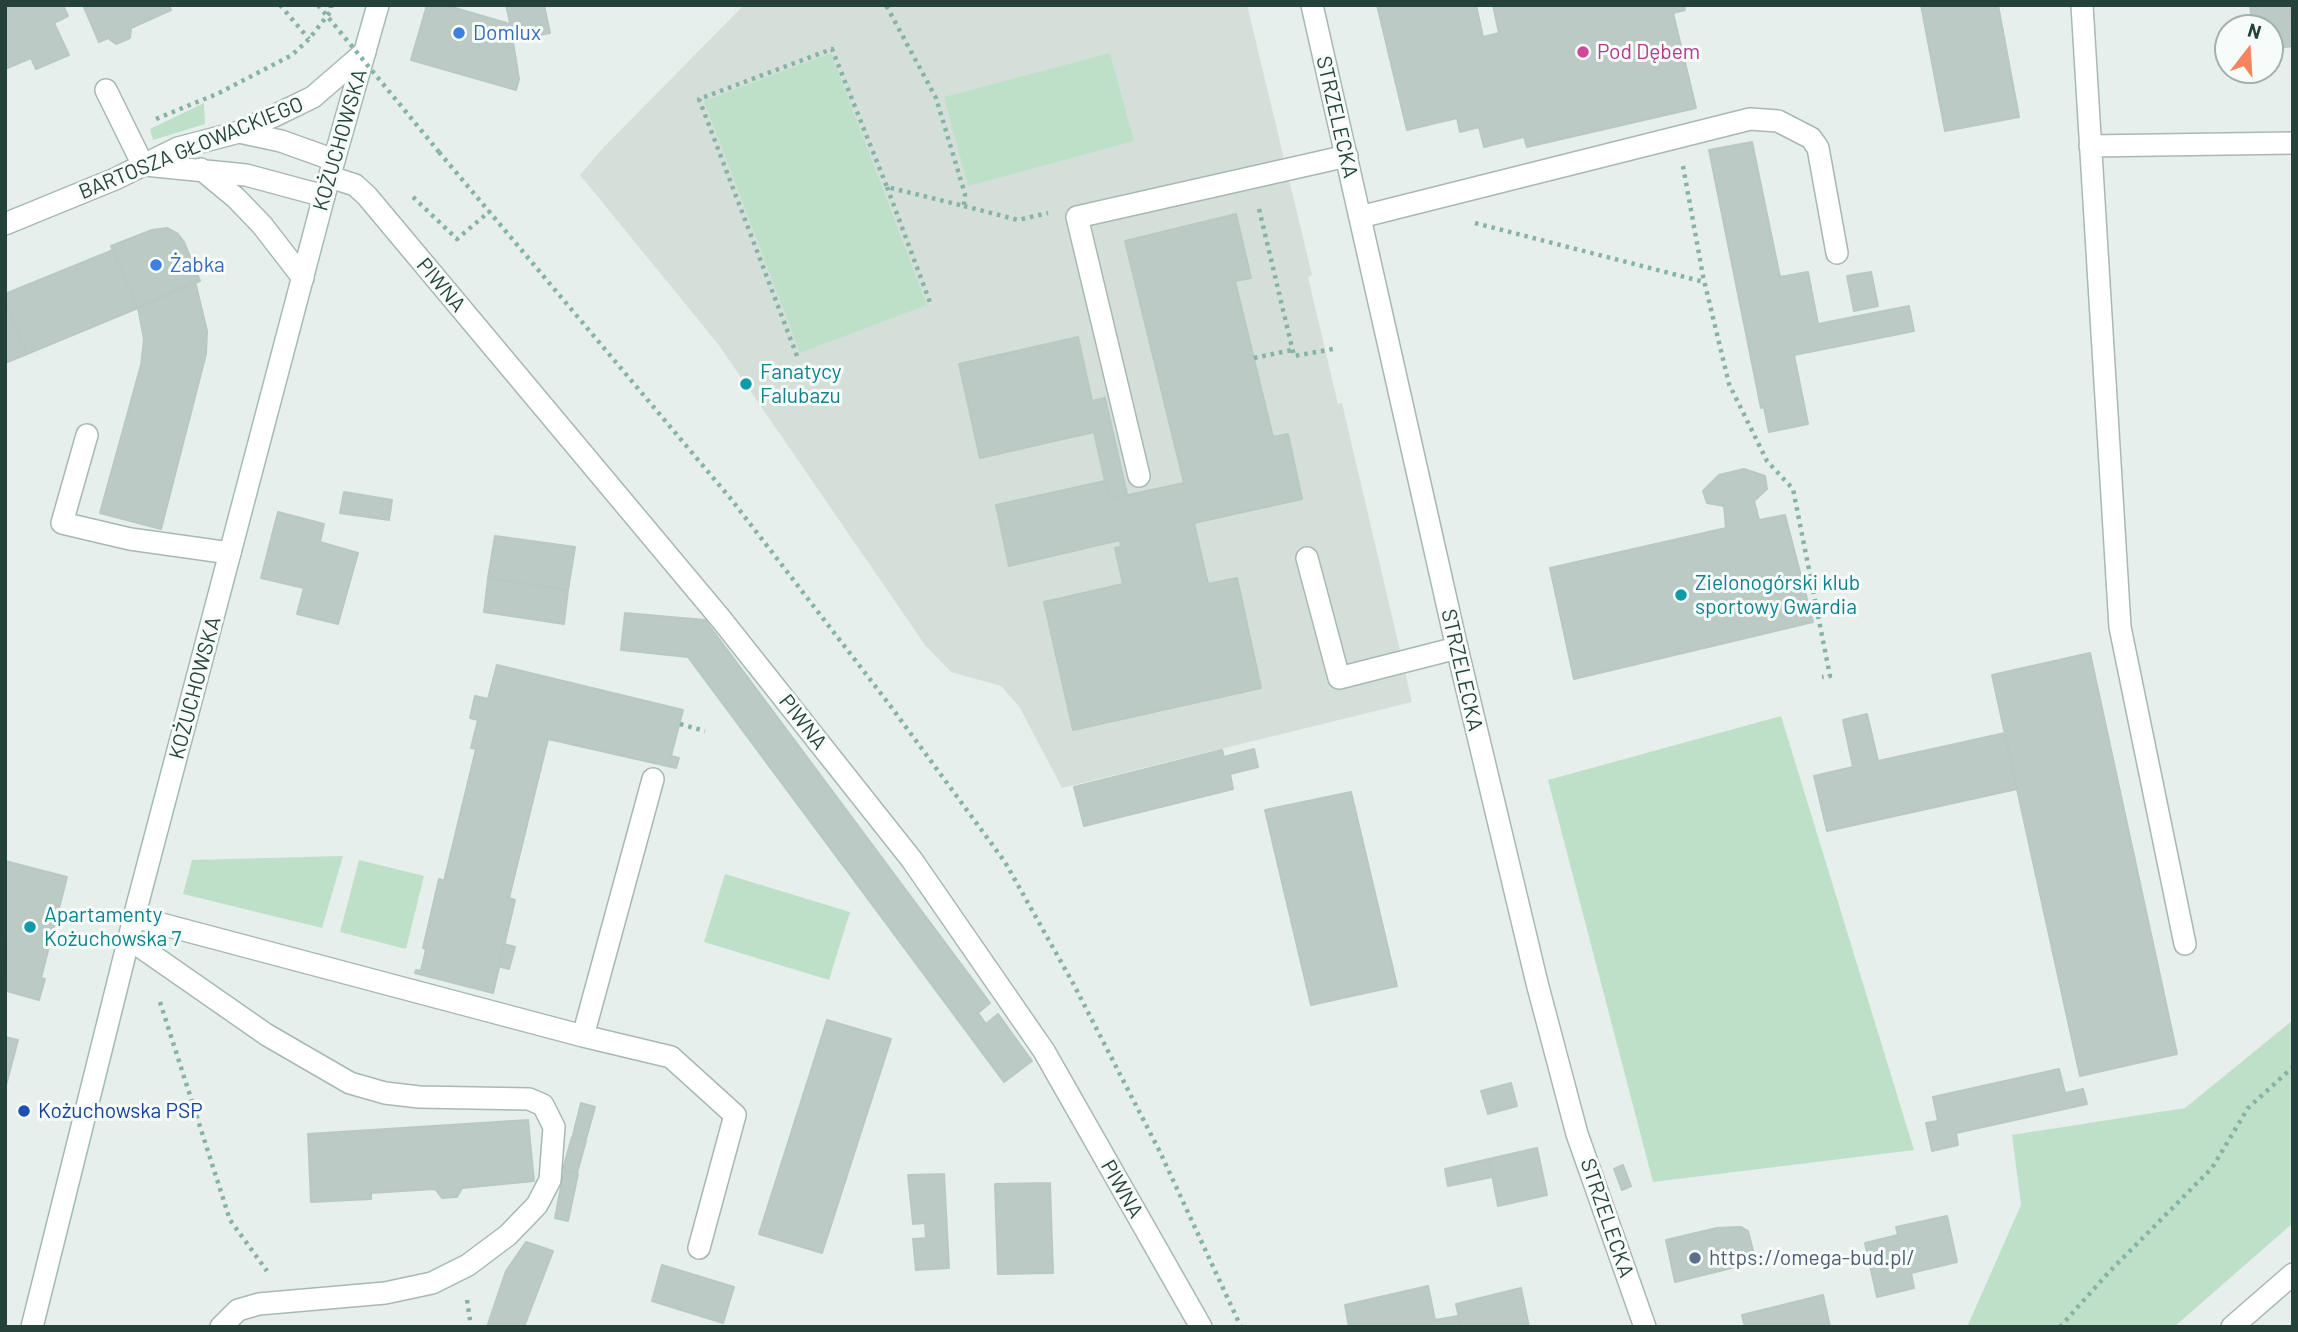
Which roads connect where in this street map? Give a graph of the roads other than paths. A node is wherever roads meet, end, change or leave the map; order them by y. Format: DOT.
graph roads {
  1 [pos="378,5"];
  2 [pos="1312,5"];
  3 [pos="2064,5"];
  4 [pos="2082,5"];
  5 [pos="2083,37"];
  6 [pos="365,52"];
  7 [pos="106,90"];
  8 [pos="239,132"];
  9 [pos="2293,143"];
  10 [pos="2090,146"];
  11 [pos="1346,156"];
  12 [pos="143,165"];
  13 [pos="201,169"];
  14 [pos="329,178"];
  15 [pos="1360,217"];
  16 [pos="5,224"];
  17 [pos="1837,253"];
  18 [pos="303,278"];
  19 [pos="87,435"];
  20 [pos="1139,476"];
  21 [pos="230,553"];
  22 [pos="1307,558"];
  23 [pos="1457,648"];
  24 [pos="653,779"];
  25 [pos="135,917"];
  26 [pos="129,939"];
  27 [pos="2185,944"];
  28 [pos="583,1036"];
  29 [pos="699,1248"];
  30 [pos="2293,1274"];
  31 [pos="32,1327"];
  32 [pos="221,1327"];
  33 [pos="1201,1327"];
  34 [pos="1645,1327"];
  35 [pos="2232,1327"];
  1 -- 6 [label="street, KOŻUCHOWSKA"];
  2 -- 11 [label="street, STRZELECKA"];
  3 -- 5 [label="street"];
  4 -- 5 [label="street"];
  5 -- 10 [label="street"];
  6 -- 8 [label="street, BARTOSZA GŁOWACKIEGO"];
  6 -- 14 [label="street, KOŻUCHOWSKA"];
  7 -- 12 [label="street"];
  8 -- 12 [label="street, BARTOSZA GŁOWACKIEGO"];
  8 -- 14 [label="street"];
  9 -- 10 [label="street"];
  10 -- 27 [label="street"];
  11 -- 15 [label="street, STRZELECKA"];
  11 -- 20 [label="street"];
  12 -- 13 [label="street"];
  12 -- 16 [label="street, BARTOSZA GŁOWACKIEGO"];
  13 -- 14 [label="street"];
  13 -- 18 [label="street"];
  14 -- 18 [label="street, KOŻUCHOWSKA"];
  14 -- 33 [label="street, PIWNA"];
  15 -- 17 [label="street"];
  15 -- 23 [label="street, STRZELECKA"];
  18 -- 21 [label="street, KOŻUCHOWSKA"];
  19 -- 21 [label="street"];
  21 -- 25 [label="street, KOŻUCHOWSKA"];
  22 -- 23 [label="street"];
  23 -- 34 [label="street, STRZELECKA"];
  24 -- 28 [label="street"];
  25 -- 26 [label="street, KOŻUCHOWSKA"];
  25 -- 28 [label="street"];
  26 -- 31 [label="street, KOŻUCHOWSKA"];
  26 -- 32 [label="street"];
  28 -- 29 [label="street"];
  30 -- 35 [label="street"];
}
